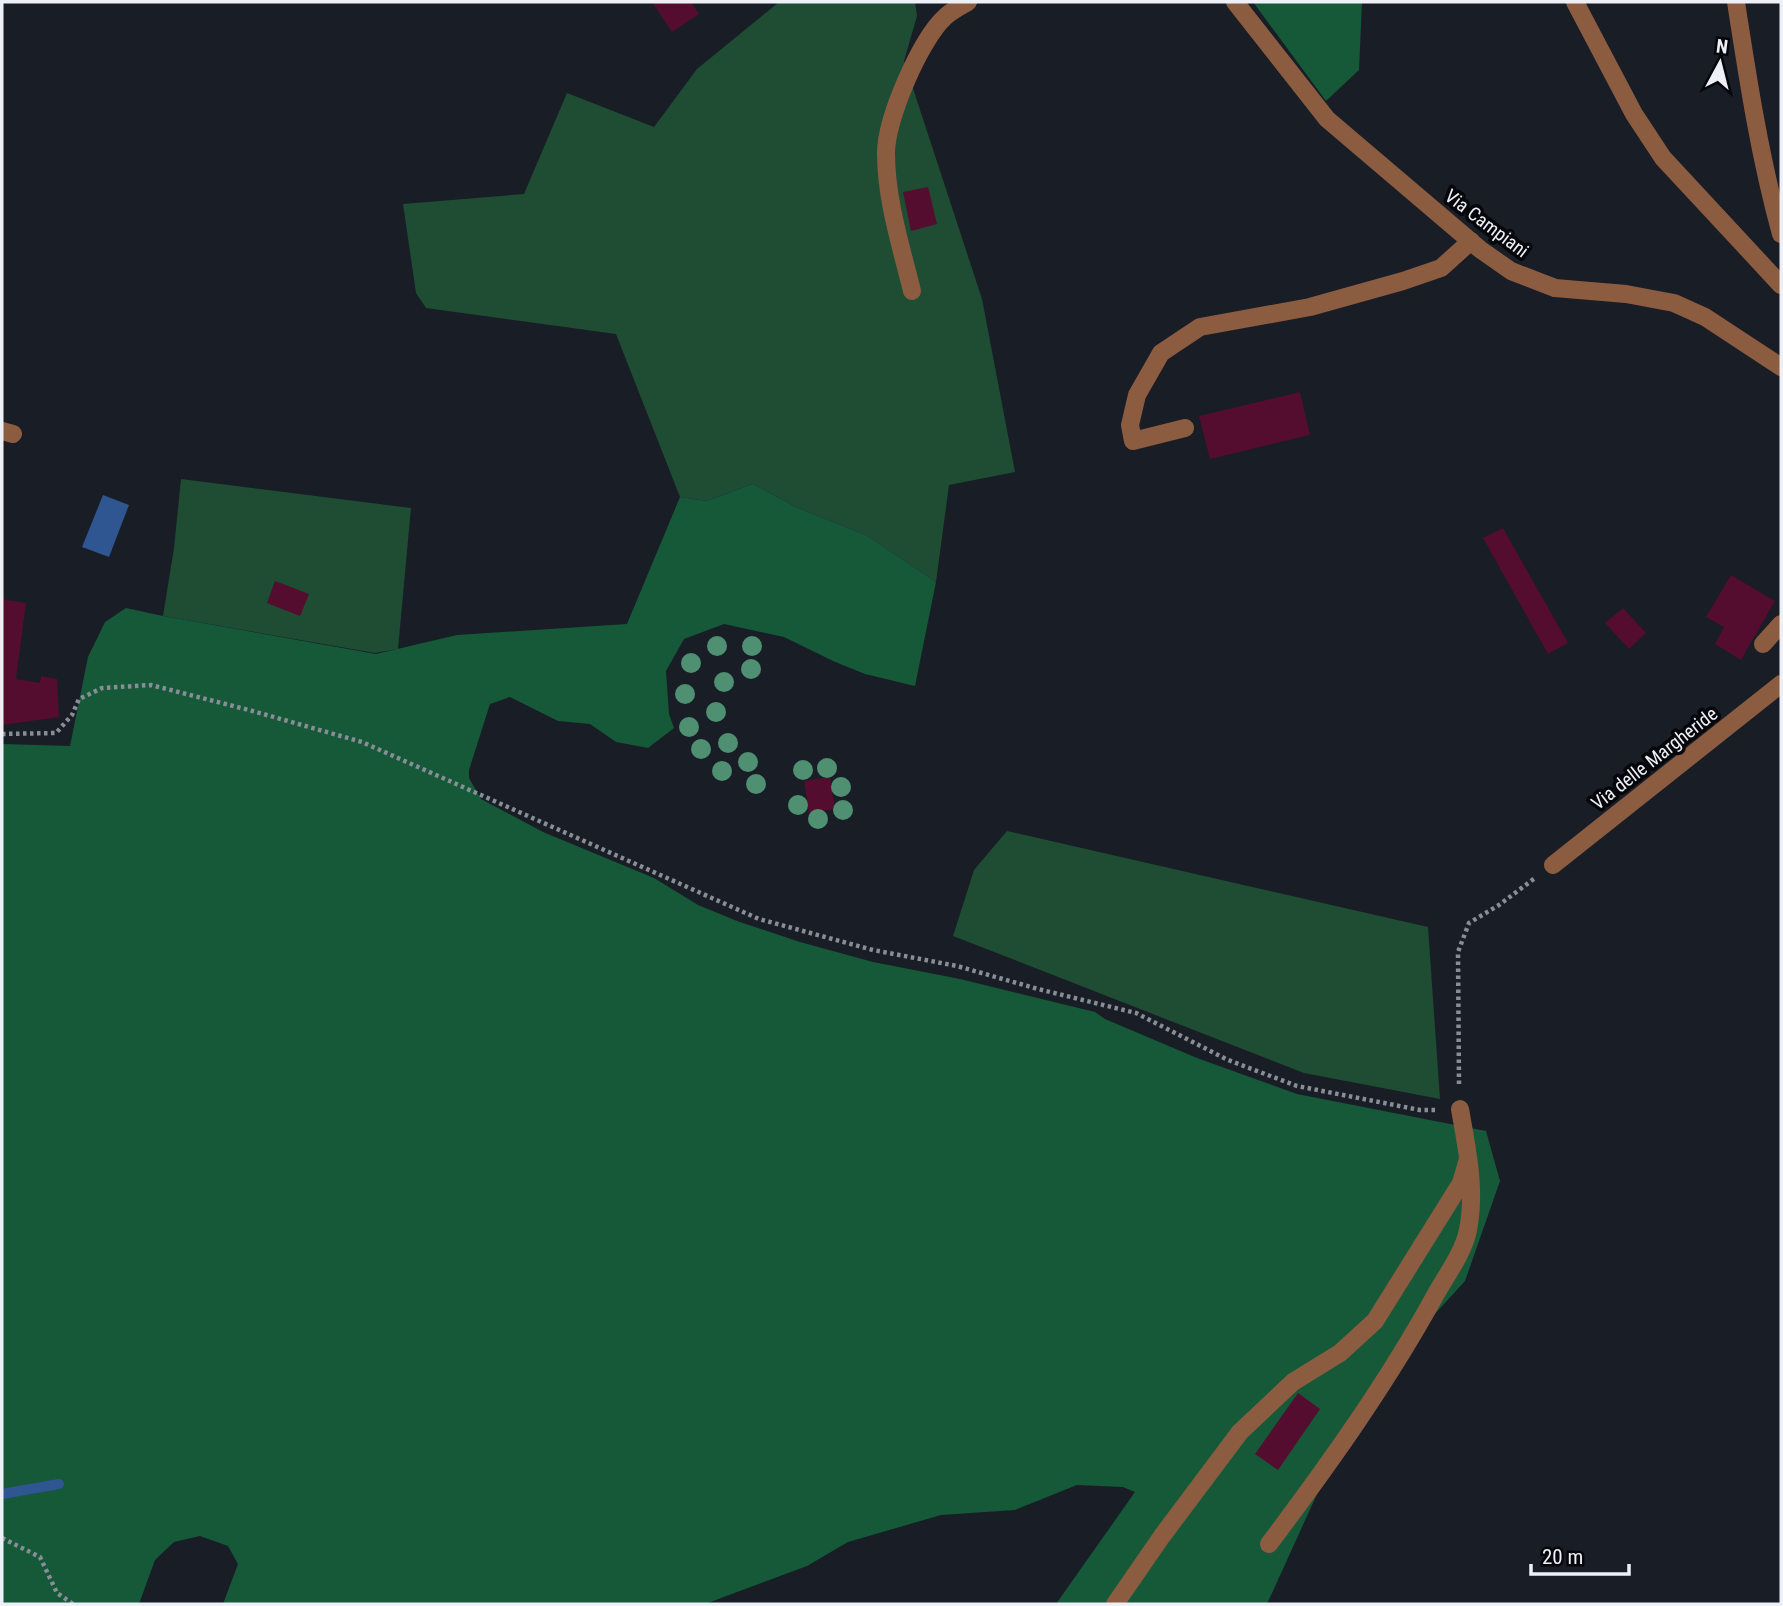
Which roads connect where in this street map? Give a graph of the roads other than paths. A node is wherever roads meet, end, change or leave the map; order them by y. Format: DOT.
graph roads {
  1 [pos="968,2"];
  2 [pos="1235,2"];
  3 [pos="1575,2"];
  4 [pos="1736,2"];
  5 [pos="1781,234"];
  6 [pos="1471,241"];
  7 [pos="1781,285"];
  8 [pos="912,291"];
  9 [pos="1781,367"];
  10 [pos="1185,428"];
  11 [pos="1781,624"];
  12 [pos="1763,645"];
  13 [pos="1781,684"];
  14 [pos="1553,865"];
  15 [pos="1460,1109"];
  16 [pos="1468,1159"];
  17 [pos="1269,1544"];
  18 [pos="1115,1604"];
  1 -- 8 [label="street"];
  2 -- 6 [label="street, Via Campiani"];
  3 -- 7 [label="street"];
  4 -- 5 [label="street"];
  6 -- 9 [label="street, Via Campiani"];
  6 -- 10 [label="street"];
  11 -- 12 [label="street"];
  13 -- 14 [label="street, Via delle Margheride"];
  15 -- 16 [label="street"];
  16 -- 17 [label="street"];
  16 -- 18 [label="street"];
}
